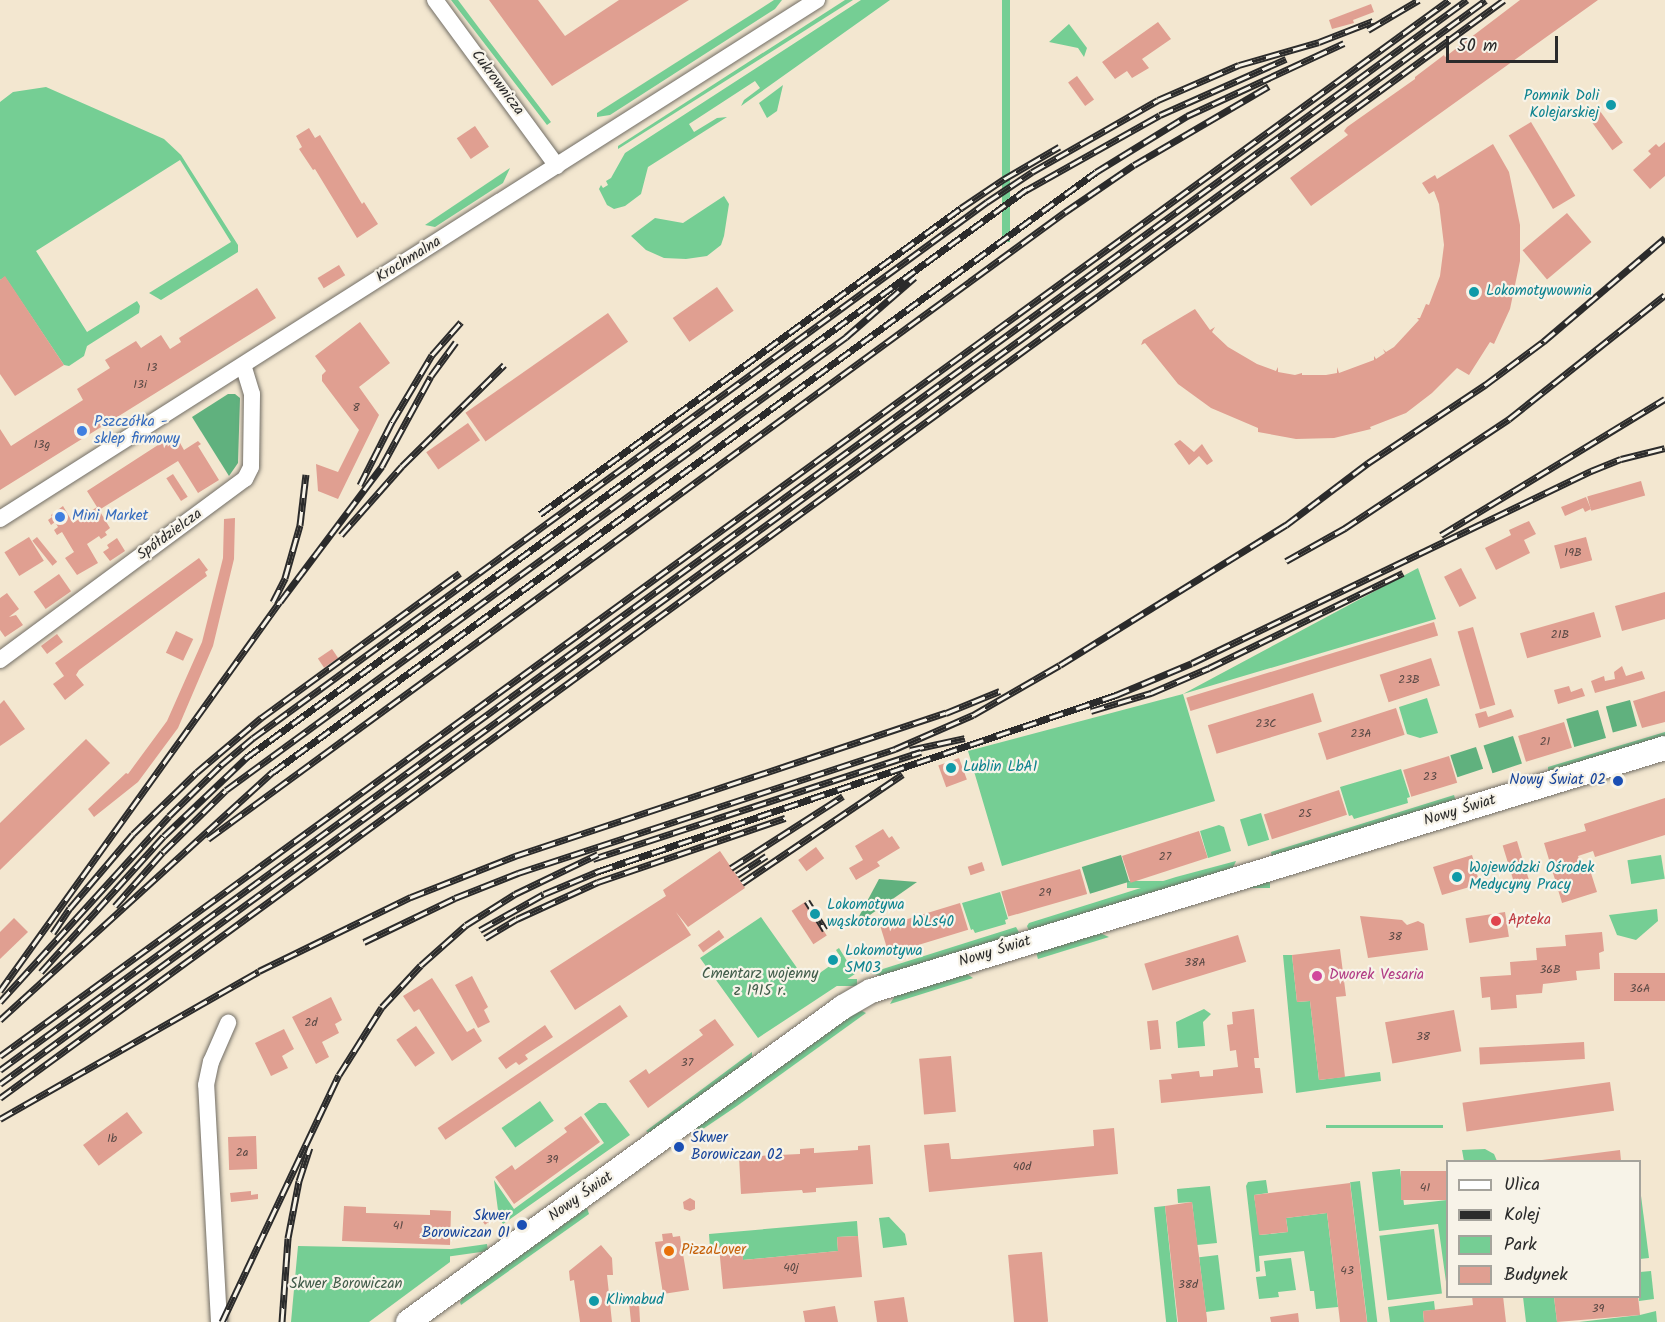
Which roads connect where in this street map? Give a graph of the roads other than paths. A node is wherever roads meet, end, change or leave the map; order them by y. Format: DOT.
graph roads {
  1 [pos="435,0"];
  2 [pos="817,0"];
  3 [pos="557,166"];
  4 [pos="243,365"];
  5 [pos="0,519"];
  6 [pos="0,660"];
  7 [pos="1665,748"];
  8 [pos="228,1023"];
  9 [pos="219,1322"];
  10 [pos="408,1322"];
  1 -- 3 [label="street, Cukrownicza"];
  2 -- 3 [label="street, Krochmalna"];
  3 -- 4 [label="street, Krochmalna"];
  4 -- 5 [label="street, Krochmalna"];
  4 -- 6 [label="street, Spółdzielcza"];
  7 -- 10 [label="street, Nowy Świat"];
  8 -- 9 [label="street"];
}
